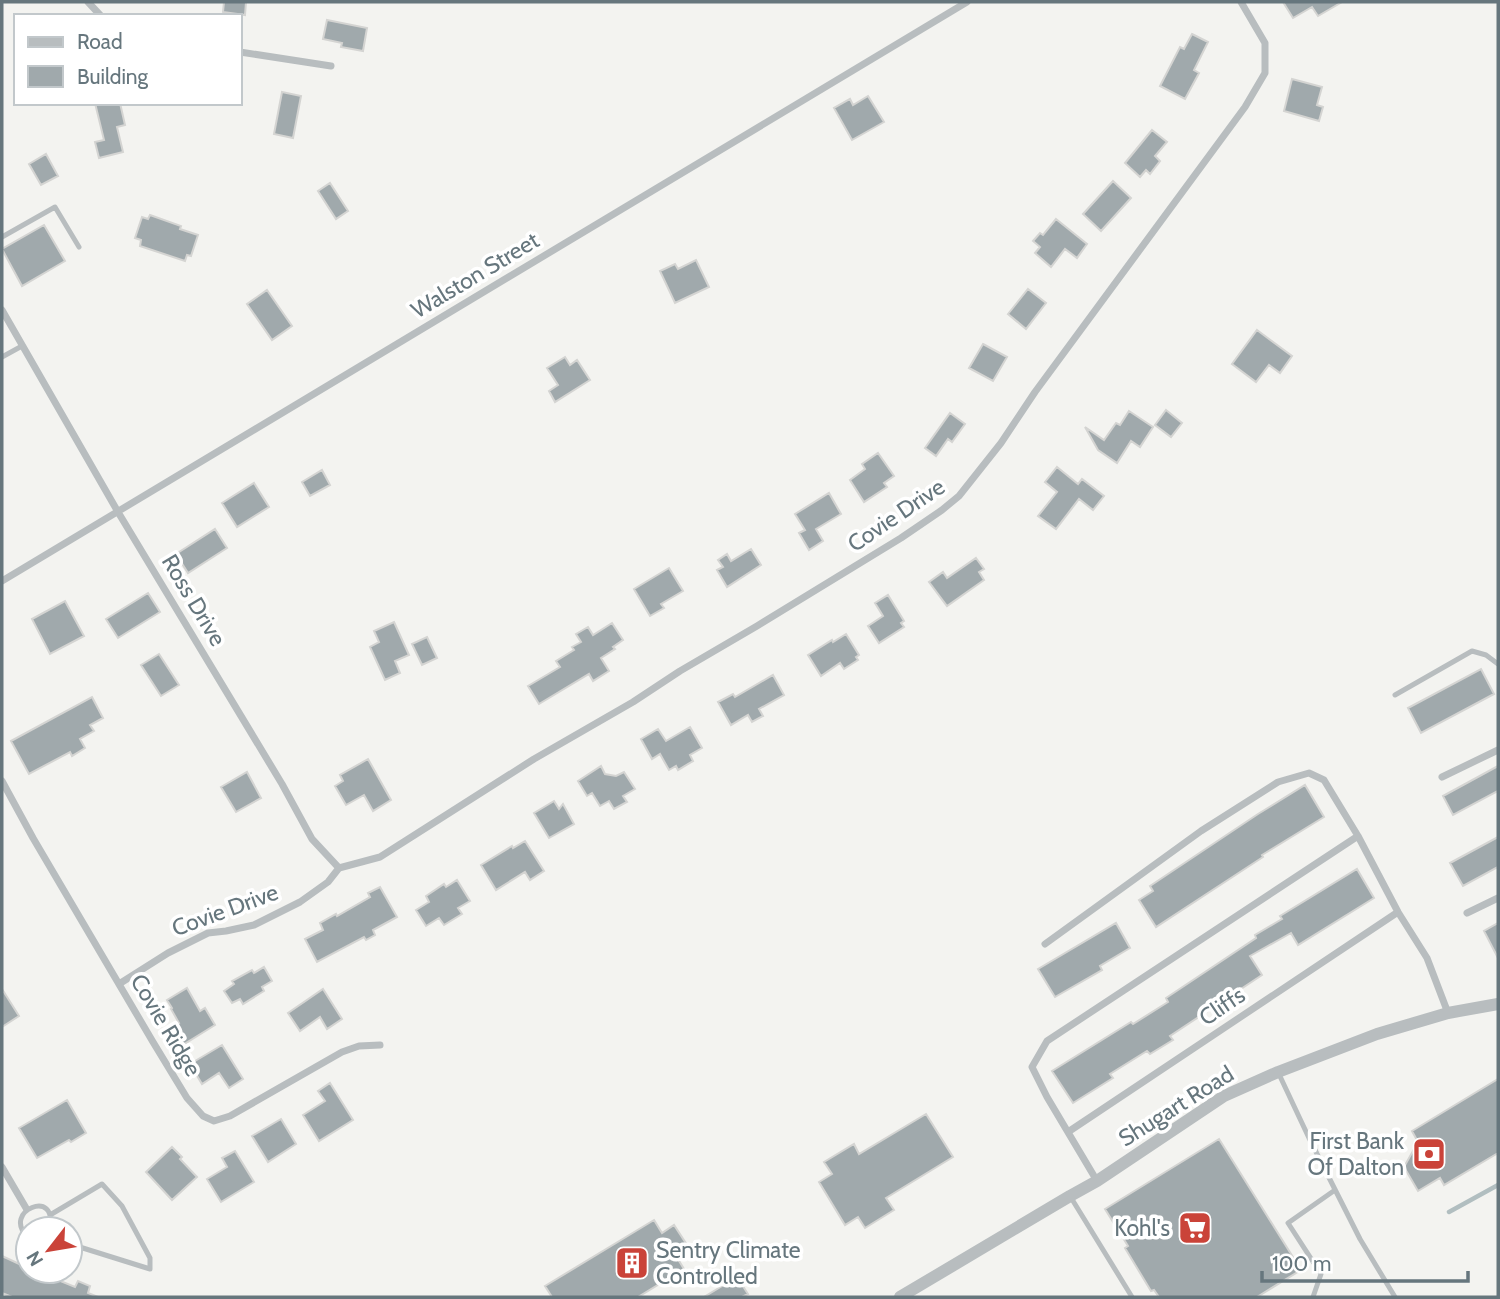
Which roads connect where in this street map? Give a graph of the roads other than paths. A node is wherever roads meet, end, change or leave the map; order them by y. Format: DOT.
graph roads {
  1 [pos="967,2"];
  2 [pos="1241,2"];
  3 [pos="242,52"];
  4 [pos="331,66"];
  5 [pos="2,237"];
  6 [pos="79,247"];
  7 [pos="2,310"];
  8 [pos="22,346"];
  9 [pos="2,357"];
  10 [pos="118,512"];
  11 [pos="2,581"];
  12 [pos="1498,664"];
  13 [pos="1395,695"];
  14 [pos="1498,750"];
  15 [pos="1442,777"];
  16 [pos="2,781"];
  17 [pos="1358,836"];
  18 [pos="339,868"];
  19 [pos="1498,898"];
  20 [pos="1398,912"];
  21 [pos="1467,913"];
  22 [pos="1045,944"];
  23 [pos="119,984"];
  24 [pos="1498,1004"];
  25 [pos="1448,1013"];
  26 [pos="380,1045"];
  27 [pos="1278,1072"];
  28 [pos="1068,1132"];
  29 [pos="2,1167"];
  30 [pos="1097,1181"];
  31 [pos="1335,1190"];
  32 [pos="1070,1196"];
  33 [pos="26,1208"];
  34 [pos="20,1215"];
  35 [pos="50,1215"];
  36 [pos="84,1248"];
  37 [pos="900,1297"];
  38 [pos="1132,1297"];
  39 [pos="1313,1297"];
  40 [pos="1395,1297"];
  1 -- 10 [label="street, Walston Street"];
  2 -- 18 [label="street, Covie Drive"];
  3 -- 4 [label="street"];
  5 -- 6 [label="lane"];
  7 -- 8 [label="street, Ross Drive"];
  8 -- 9 [label="lane"];
  8 -- 10 [label="street, Ross Drive"];
  10 -- 11 [label="street, Walston Street"];
  10 -- 18 [label="street, Ross Drive"];
  12 -- 13 [label="lane"];
  14 -- 15 [label="street"];
  16 -- 23 [label="street, Covie Ridge"];
  17 -- 20 [label="street"];
  17 -- 22 [label="street"];
  17 -- 28 [label="street"];
  18 -- 23 [label="street, Covie Drive"];
  19 -- 21 [label="street"];
  20 -- 25 [label="street"];
  20 -- 28 [label="street, Cliffs"];
  23 -- 26 [label="street, Covie Ridge"];
  24 -- 25 [label="street, Shugart Road"];
  25 -- 27 [label="street, Shugart Road"];
  27 -- 30 [label="street, Shugart Road"];
  27 -- 31 [label="lane"];
  28 -- 30 [label="street"];
  29 -- 33 [label="street"];
  30 -- 32 [label="street, Shugart Road"];
  31 -- 39 [label="lane"];
  31 -- 40 [label="lane"];
  32 -- 37 [label="street, Shugart Road"];
  32 -- 38 [label="lane"];
  33 -- 34 [label="lane"];
  33 -- 35 [label="lane"];
  35 -- 36 [label="lane"];
}
